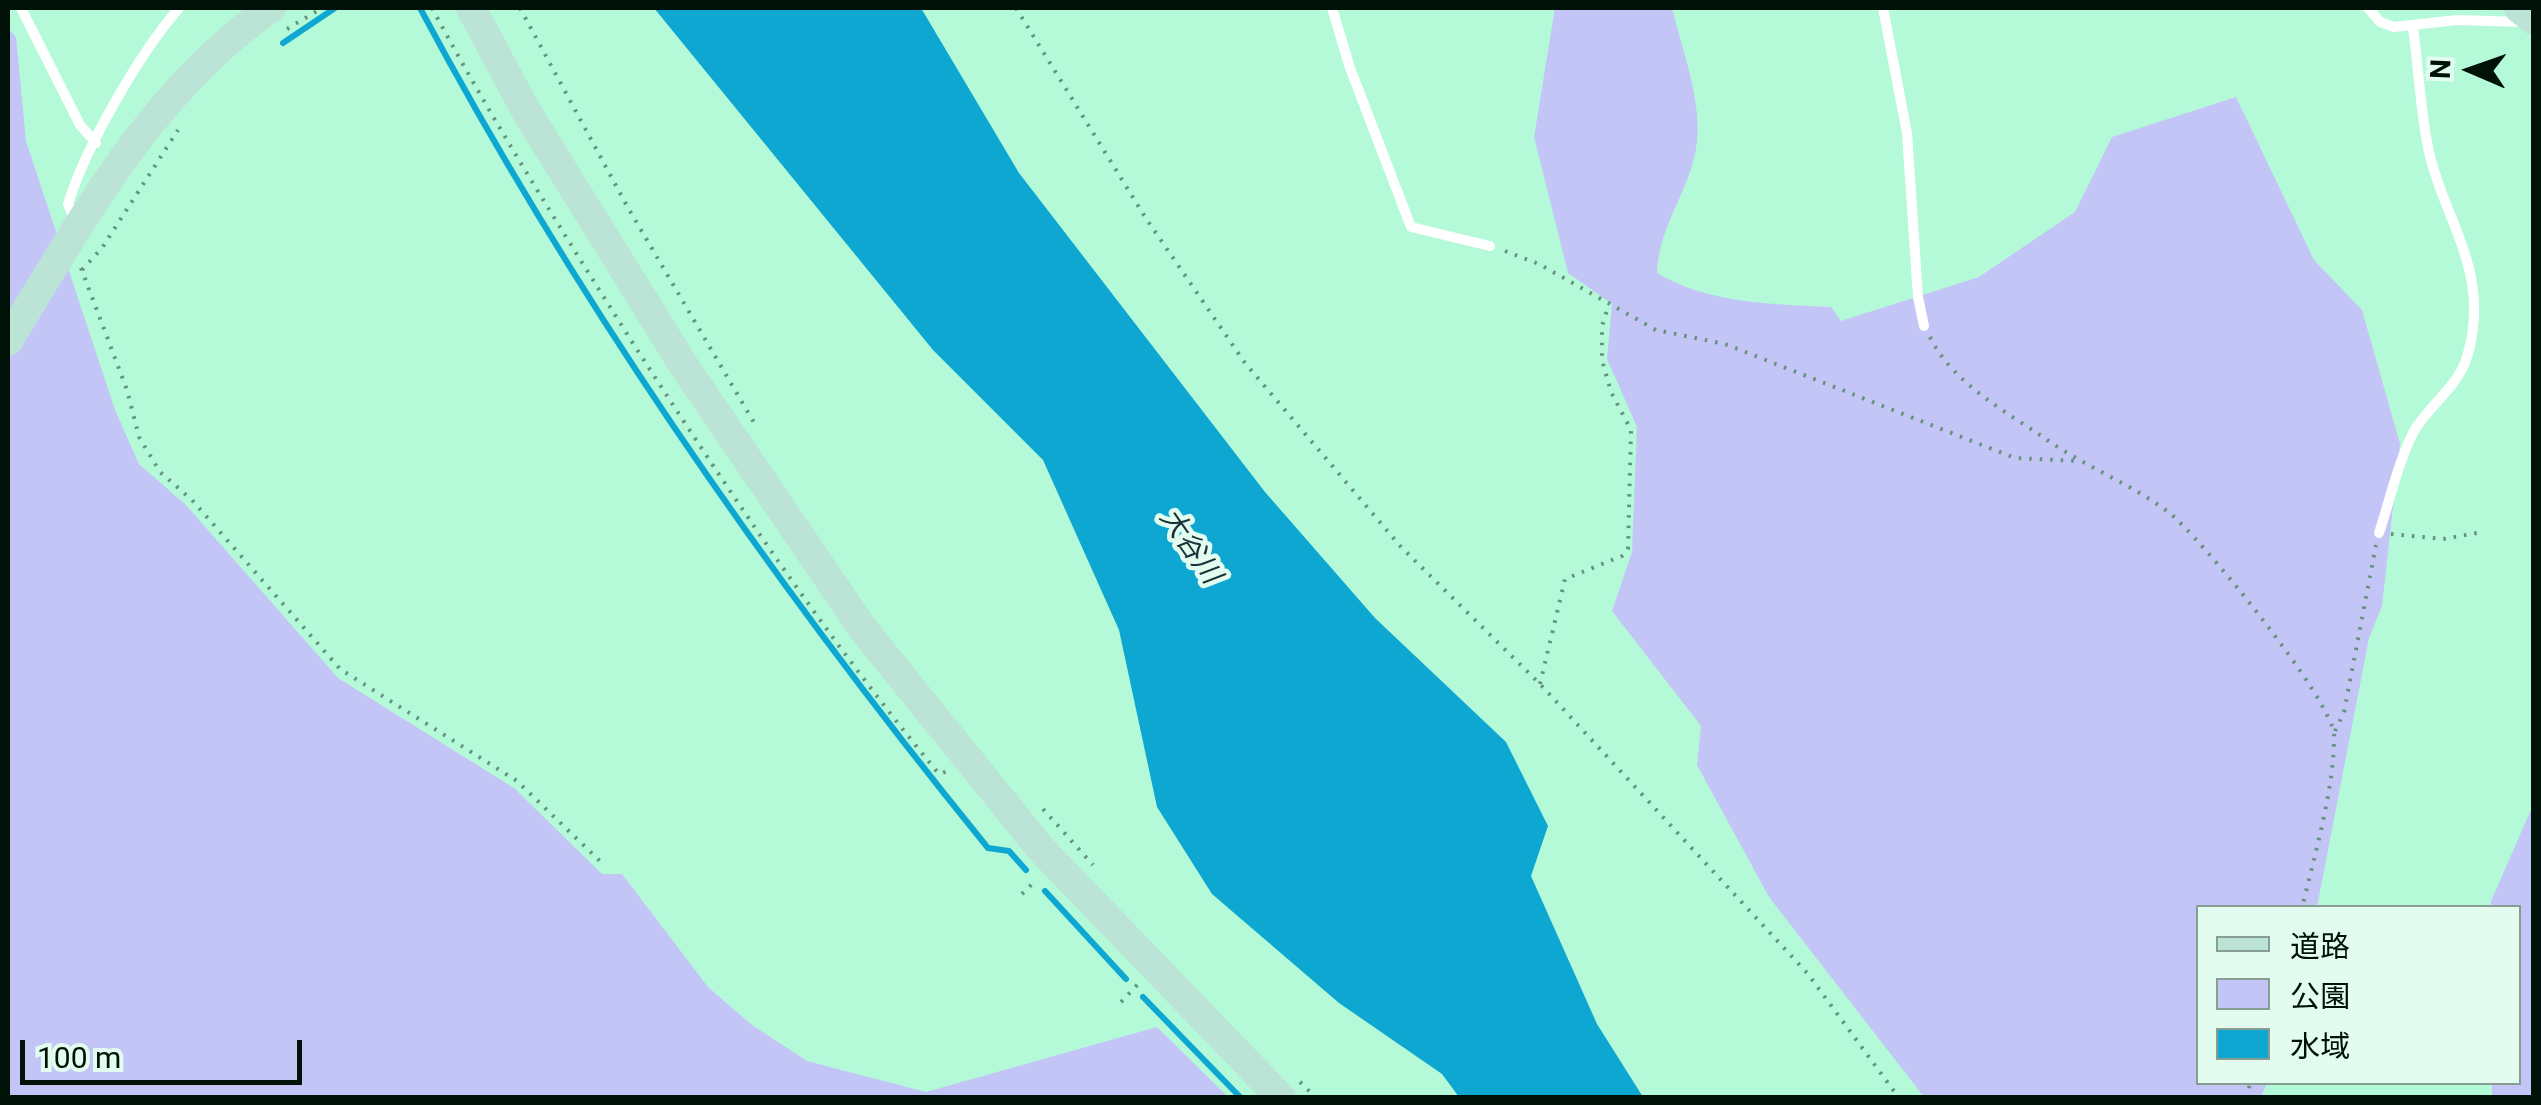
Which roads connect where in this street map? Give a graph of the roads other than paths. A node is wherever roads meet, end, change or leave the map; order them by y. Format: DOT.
graph roads {
  1 [pos="22,8"];
  2 [pos="179,8"];
  3 [pos="471,8"];
  4 [pos="1332,8"];
  5 [pos="1882,8"];
  6 [pos="2368,8"];
  7 [pos="2519,8"];
  8 [pos="277,19"];
  9 [pos="2534,21"];
  10 [pos="2413,27"];
  11 [pos="96,143"];
  12 [pos="74,233"];
  13 [pos="1490,246"];
  14 [pos="1924,326"];
  15 [pos="8,341"];
  16 [pos="2379,533"];
  17 [pos="1286,1085"];
  1 -- 11 [label="lane"];
  2 -- 11 [label="lane"];
  3 -- 17 [label="street"];
  4 -- 13 [label="lane"];
  5 -- 14 [label="lane"];
  6 -- 10 [label="lane"];
  7 -- 9 [label="street"];
  8 -- 12 [label="street"];
  9 -- 10 [label="lane"];
  10 -- 16 [label="lane"];
  11 -- 12 [label="lane"];
  12 -- 15 [label="street"];
}
